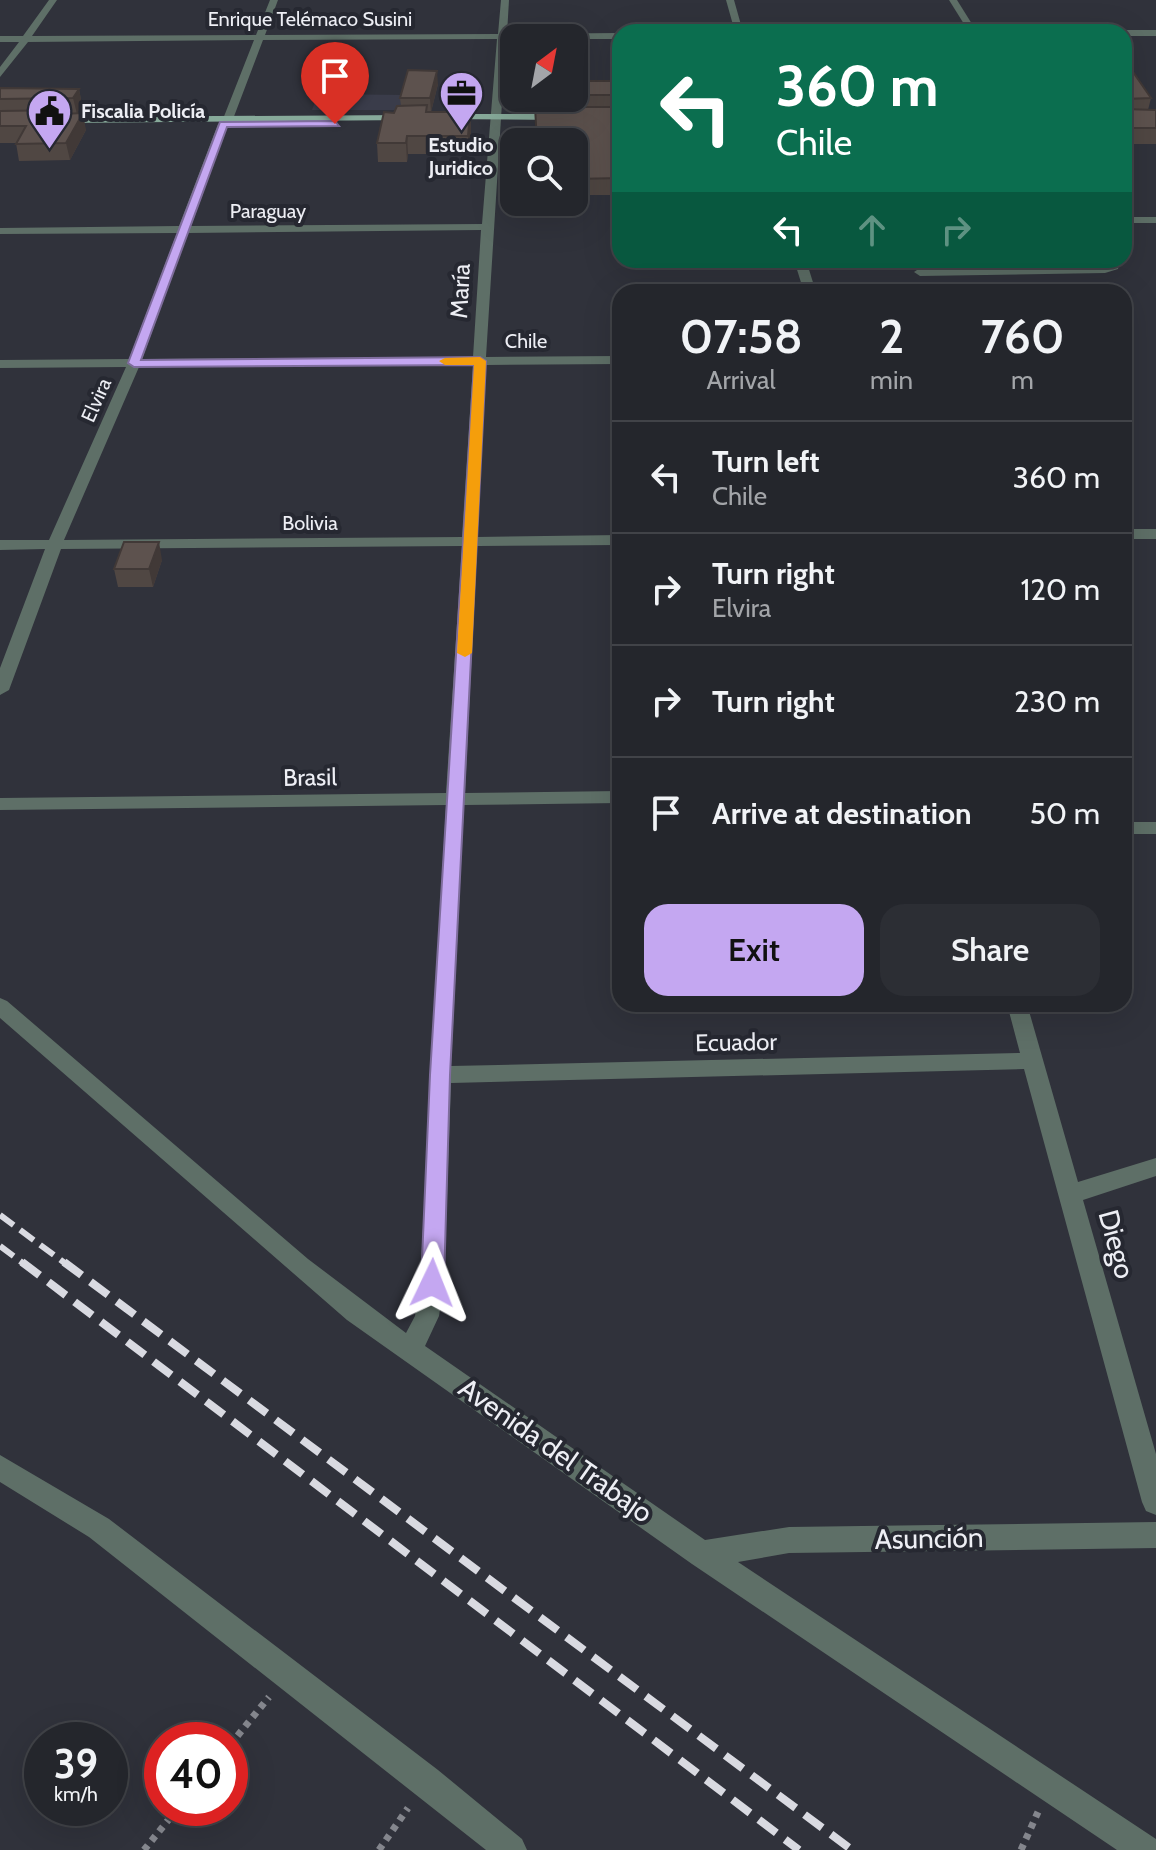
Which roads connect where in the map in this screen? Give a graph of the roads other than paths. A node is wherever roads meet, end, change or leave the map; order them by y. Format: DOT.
graph roads {
  1 [pos="53,0"];
  2 [pos="274,0"];
  3 [pos="505,0"];
  4 [pos="730,0"];
  5 [pos="953,0"];
  6 [pos="503,24"];
  7 [pos="737,24"];
  8 [pos="968,24"];
  9 [pos="1132,33"];
  10 [pos="1156,33"];
  11 [pos="588,36"];
  12 [pos="612,36"];
  13 [pos="500,37"];
  14 [pos="259,38"];
  15 [pos="0,39"];
  16 [pos="25,39"];
  17 [pos="500,61"];
  18 [pos="0,74"];
  19 [pos="417,120"];
  20 [pos="432,120"];
  21 [pos="495,120"];
  22 [pos="574,120"];
  23 [pos="225,122"];
  24 [pos="51,123"];
  25 [pos="1132,220"];
  26 [pos="1156,220"];
  27 [pos="487,227"];
  28 [pos="184,229"];
  29 [pos="0,231"];
  30 [pos="1110,268"];
  31 [pos="920,271"];
  32 [pos="612,360"];
  33 [pos="480,361"];
  34 [pos="134,363"];
  35 [pos="0,364"];
  36 [pos="1132,534"];
  37 [pos="1156,534"];
  38 [pos="612,540"];
  39 [pos="470,542"];
  40 [pos="55,544"];
  41 [pos="0,545"];
  42 [pos="0,690"];
  43 [pos="612,797"];
  44 [pos="457,799"];
  45 [pos="0,804"];
  46 [pos="1132,828"];
  47 [pos="1156,828"];
  48 [pos="0,1006"];
  49 [pos="1019,1012"];
  50 [pos="1033,1061"];
  51 [pos="440,1075"];
  52 [pos="1156,1167"];
  53 [pos="1072,1194"];
  54 [pos="411,1349"];
  55 [pos="0,1467"];
  56 [pos="1156,1502"];
  57 [pos="1156,1535"];
  58 [pos="702,1554"];
  59 [pos="511,1850"];
  60 [pos="1145,1850"];
  1 -- 16 [label="street"];
  2 -- 14 [label="street, Elvira"];
  3 -- 6 [label="street, María"];
  4 -- 7 [label="street"];
  5 -- 8 [label="street"];
  9 -- 10 [label="street"];
  11 -- 12 [label="street, Enrique Telémaco Susini"];
  13 -- 14 [label="street, Enrique Telémaco Susini"];
  14 -- 16 [label="street, Enrique Telémaco Susini"];
  14 -- 23 [label="street, Elvira"];
  15 -- 16 [label="street, Enrique Telémaco Susini"];
  16 -- 18 [label="street"];
  17 -- 21 [label="street, María"];
  19 -- 23 [label="main road"];
  20 -- 21 [label="main road"];
  21 -- 22 [label="main road"];
  21 -- 27 [label="street, María"];
  23 -- 24 [label="main road"];
  23 -- 28 [label="street, Elvira"];
  25 -- 26 [label="street"];
  27 -- 28 [label="street, Paraguay"];
  27 -- 33 [label="street, María"];
  28 -- 29 [label="street, Paraguay"];
  28 -- 34 [label="street, Elvira"];
  30 -- 31 [label="street"];
  32 -- 33 [label="street, Chile"];
  33 -- 34 [label="street, Chile"];
  33 -- 39 [label="street, María"];
  34 -- 35 [label="street, Chile"];
  34 -- 40 [label="street, Elvira"];
  36 -- 37 [label="street"];
  38 -- 39 [label="street, Bolivia"];
  39 -- 40 [label="street, Bolivia"];
  39 -- 44 [label="street, María"];
  40 -- 41 [label="street, Bolivia"];
  40 -- 42 [label="street, Elvira"];
  43 -- 44 [label="street, Brasil"];
  44 -- 45 [label="street, Brasil"];
  44 -- 51 [label="street, María"];
  46 -- 47 [label="street"];
  48 -- 54 [label="street, Avenida del Trabajo"];
  49 -- 50 [label="street, Diego"];
  50 -- 51 [label="street, Ecuador"];
  50 -- 53 [label="street, Diego"];
  51 -- 54 [label="street, María"];
  52 -- 53 [label="street"];
  53 -- 56 [label="street, Diego"];
  54 -- 58 [label="street, Avenida del Trabajo"];
  55 -- 59 [label="street"];
  57 -- 58 [label="street, Asunción"];
  58 -- 60 [label="street, Avenida del Trabajo"];
}
